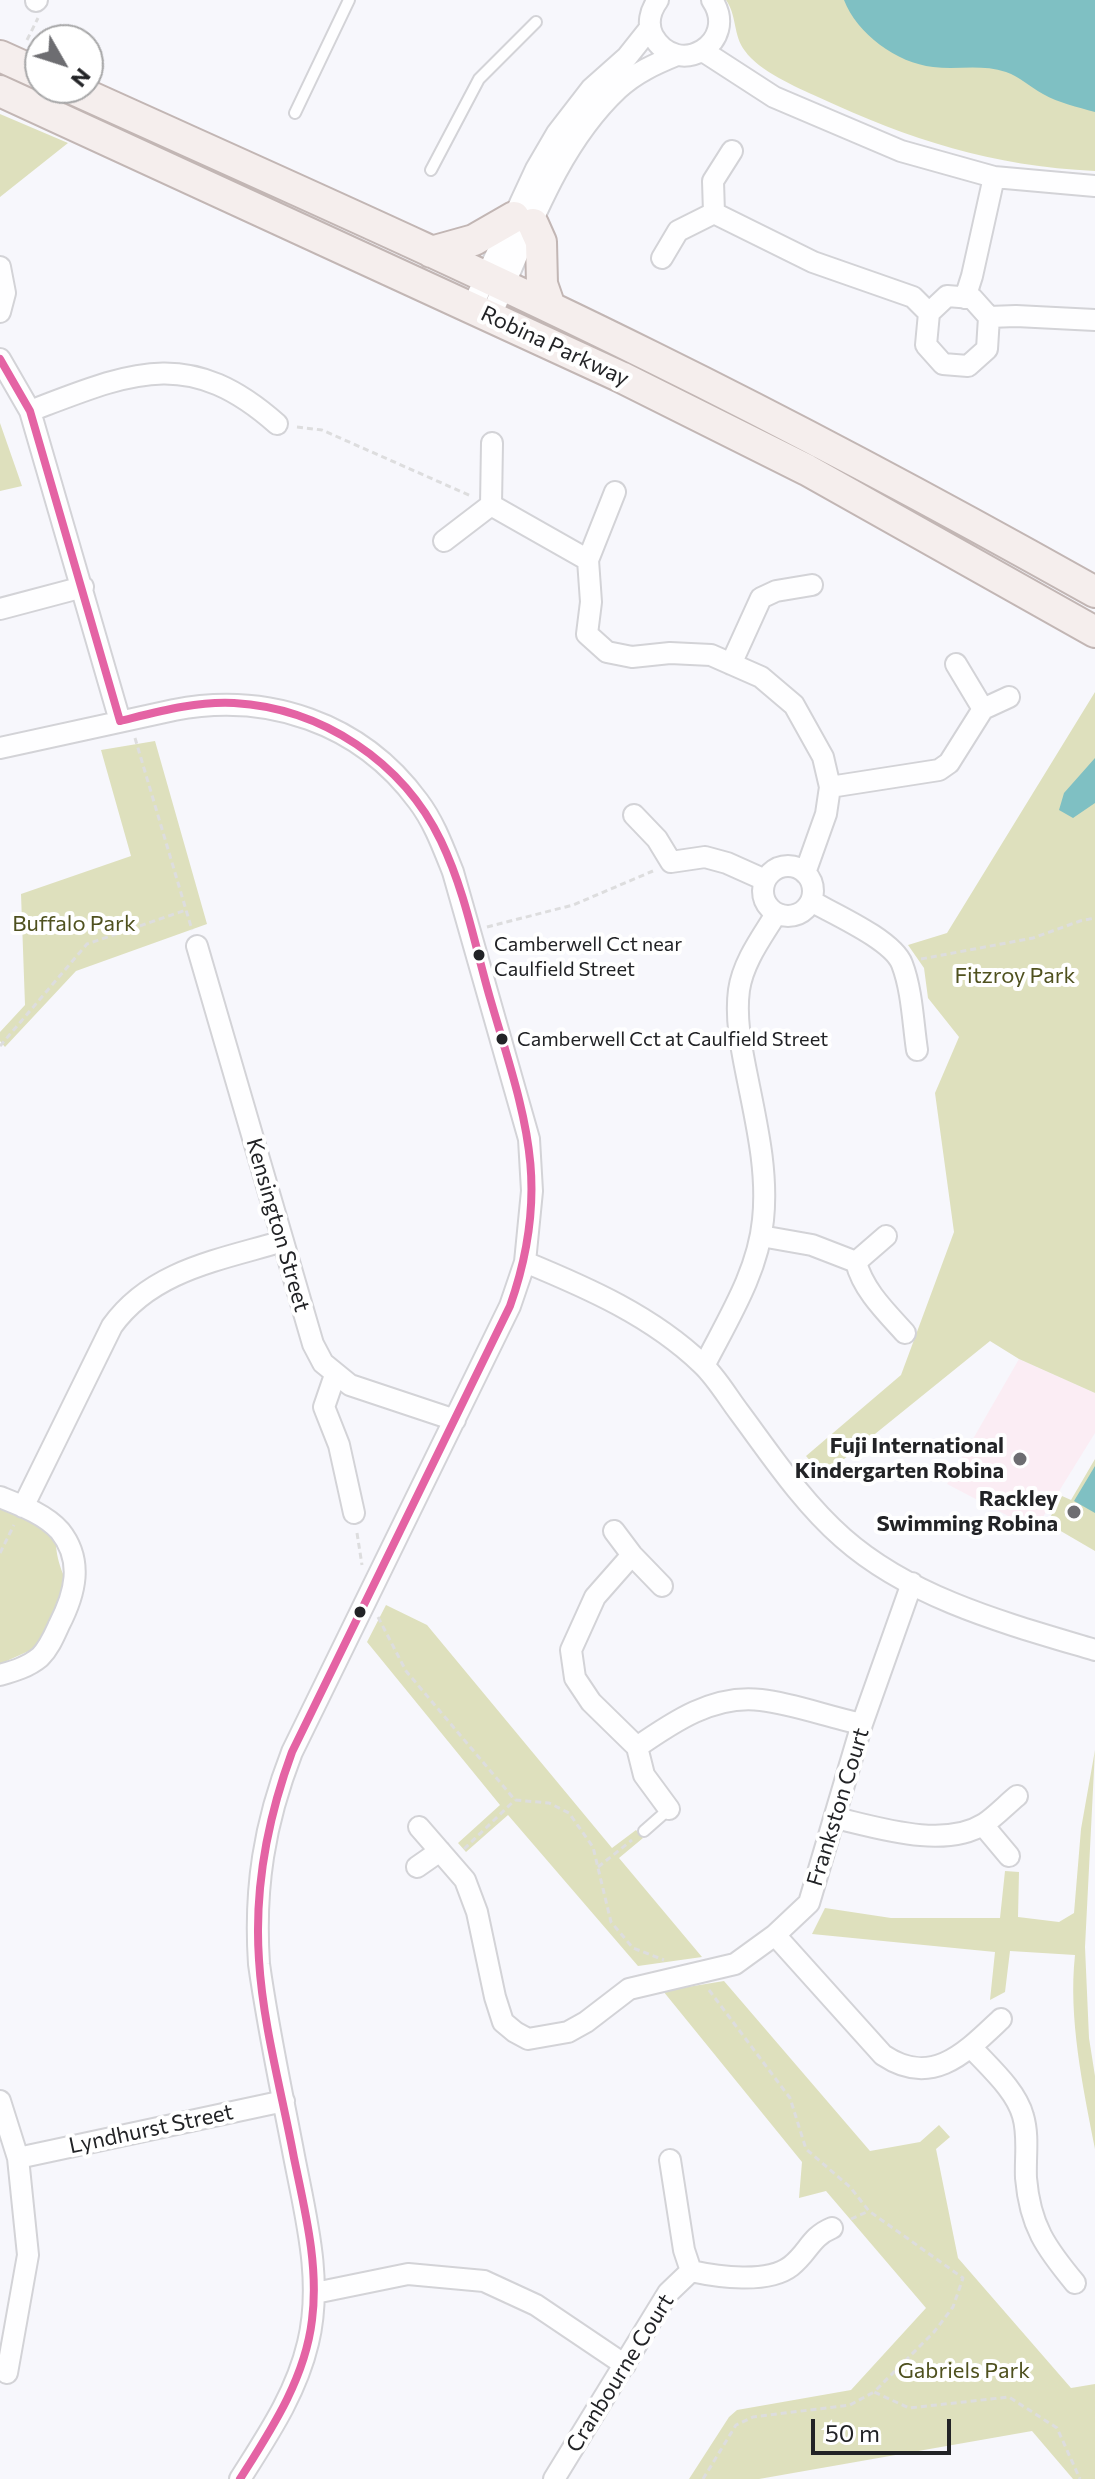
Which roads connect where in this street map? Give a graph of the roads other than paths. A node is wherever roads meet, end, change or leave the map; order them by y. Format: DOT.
graph roads {
  1 [pos="349,0"];
  2 [pos="658,0"];
  3 [pos="712,0"];
  4 [pos="536,22"];
  5 [pos="650,28"];
  6 [pos="718,31"];
  7 [pos="703,51"];
  8 [pos="677,55"];
  9 [pos="750,80"];
  10 [pos="0,91"];
  11 [pos="104,103"];
  12 [pos="295,113"];
  13 [pos="732,151"];
  14 [pos="431,170"];
  15 [pos="994,177"];
  16 [pos="1095,186"];
  17 [pos="714,213"];
  18 [pos="523,220"];
  19 [pos="431,252"];
  20 [pos="662,258"];
  21 [pos="0,267"];
  22 [pos="495,282"];
  23 [pos="965,298"];
  24 [pos="550,307"];
  25 [pos="481,311"];
  26 [pos="0,312"];
  27 [pos="929,313"];
  28 [pos="989,317"];
  29 [pos="1095,320"];
  30 [pos="0,359"];
  31 [pos="30,411"];
  32 [pos="277,424"];
  33 [pos="492,443"];
  34 [pos="615,492"];
  35 [pos="491,505"];
  36 [pos="444,541"];
  37 [pos="588,560"];
  38 [pos="812,585"];
  39 [pos="83,587"];
  40 [pos="1095,592"];
  41 [pos="0,609"];
  42 [pos="1095,632"];
  43 [pos="731,664"];
  44 [pos="956,664"];
  45 [pos="1009,697"];
  46 [pos="983,709"];
  47 [pos="125,720"];
  48 [pos="0,748"];
  49 [pos="830,787"];
  50 [pos="634,815"];
  51 [pos="805,873"];
  52 [pos="765,880"];
  53 [pos="811,901"];
  54 [pos="776,914"];
  55 [pos="197,946"];
  56 [pos="917,1050"];
  57 [pos="761,1236"];
  58 [pos="886,1236"];
  59 [pos="283,1241"];
  60 [pos="525,1262"];
  61 [pos="856,1262"];
  62 [pos="905,1333"];
  63 [pos="704,1366"];
  64 [pos="335,1375"];
  65 [pos="455,1420"];
  66 [pos="10,1502"];
  67 [pos="354,1513"];
  68 [pos="614,1531"];
  69 [pos="632,1555"];
  70 [pos="912,1583"];
  71 [pos="662,1586"];
  72 [pos="1095,1650"];
  73 [pos="0,1675"];
  74 [pos="862,1724"];
  75 [pos="637,1747"];
  76 [pos="1017,1796"];
  77 [pos="669,1809"];
  78 [pos="836,1818"];
  79 [pos="983,1825"];
  80 [pos="419,1827"];
  81 [pos="644,1831"];
  82 [pos="444,1856"];
  83 [pos="1009,1856"];
  84 [pos="417,1867"];
  85 [pos="775,1935"];
  86 [pos="1001,2019"];
  87 [pos="971,2047"];
  88 [pos="0,2101"];
  89 [pos="284,2101"];
  90 [pos="18,2158"];
  91 [pos="670,2160"];
  92 [pos="832,2228"];
  93 [pos="691,2271"];
  94 [pos="1075,2283"];
  95 [pos="315,2293"];
  96 [pos="625,2365"];
  97 [pos="7,2373"];
  98 [pos="240,2479"];
  99 [pos="554,2479"];
  1 -- 12 [label="lane"];
  2 -- 5 [label="street"];
  3 -- 6 [label="street"];
  4 -- 14 [label="lane"];
  5 -- 8 [label="street"];
  5 -- 18 [label="street"];
  6 -- 7 [label="street"];
  6 -- 9 [label="street"];
  7 -- 8 [label="street"];
  7 -- 9 [label="street"];
  8 -- 18 [label="street"];
  9 -- 15 [label="street"];
  10 -- 25 [label="main road, Robina Parkway"];
  11 -- 19 [label="main road, Robina Parkway"];
  13 -- 17 [label="street"];
  15 -- 16 [label="street"];
  15 -- 23 [label="street"];
  17 -- 20 [label="street"];
  17 -- 27 [label="street"];
  18 -- 19 [label="main road"];
  18 -- 22 [label="street"];
  18 -- 24 [label="main road"];
  19 -- 22 [label="main road, Robina Parkway"];
  21 -- 26 [label="street"];
  22 -- 24 [label="main road, Robina Parkway"];
  22 -- 25 [label="street"];
  23 -- 27 [label="street"];
  23 -- 28 [label="street"];
  24 -- 40 [label="main road, Robina Parkway"];
  25 -- 42 [label="main road, Robina Parkway"];
  27 -- 28 [label="street"];
  28 -- 29 [label="street"];
  30 -- 31 [label="street"];
  31 -- 32 [label="street"];
  31 -- 39 [label="street"];
  33 -- 35 [label="street"];
  34 -- 37 [label="street"];
  35 -- 36 [label="street"];
  35 -- 37 [label="street"];
  37 -- 43 [label="street"];
  38 -- 43 [label="street"];
  39 -- 41 [label="street"];
  39 -- 47 [label="street"];
  43 -- 49 [label="street"];
  44 -- 46 [label="street"];
  45 -- 46 [label="street"];
  46 -- 49 [label="street"];
  47 -- 48 [label="street"];
  47 -- 60 [label="street"];
  49 -- 51 [label="street"];
  50 -- 52 [label="street"];
  51 -- 52 [label="street"];
  51 -- 53 [label="street"];
  52 -- 54 [label="street"];
  53 -- 54 [label="street"];
  53 -- 56 [label="street"];
  54 -- 57 [label="street"];
  55 -- 59 [label="street, Kensington Street"];
  57 -- 61 [label="street"];
  57 -- 63 [label="street"];
  58 -- 61 [label="street"];
  59 -- 64 [label="street, Kensington Street"];
  59 -- 66 [label="street"];
  60 -- 63 [label="street"];
  60 -- 65 [label="street"];
  61 -- 62 [label="street"];
  63 -- 70 [label="street"];
  64 -- 65 [label="street, Kensington Street"];
  64 -- 67 [label="street"];
  65 -- 89 [label="street"];
  66 -- 73 [label="street"];
  68 -- 69 [label="street"];
  69 -- 71 [label="street"];
  69 -- 75 [label="street"];
  70 -- 72 [label="street"];
  70 -- 74 [label="street, Frankston Court"];
  74 -- 75 [label="street"];
  74 -- 78 [label="street, Frankston Court"];
  75 -- 77 [label="street"];
  76 -- 79 [label="street"];
  77 -- 81 [label="lane"];
  78 -- 79 [label="street"];
  78 -- 85 [label="street, Frankston Court"];
  79 -- 83 [label="street"];
  80 -- 82 [label="street, Frankston Court"];
  82 -- 84 [label="street"];
  82 -- 85 [label="street, Frankston Court"];
  85 -- 87 [label="street"];
  86 -- 87 [label="street"];
  87 -- 94 [label="street"];
  88 -- 90 [label="street"];
  89 -- 90 [label="street, Lyndhurst Street"];
  89 -- 95 [label="street"];
  90 -- 97 [label="street"];
  91 -- 93 [label="street"];
  92 -- 93 [label="street"];
  93 -- 96 [label="street, Cranbourne Court"];
  95 -- 96 [label="street"];
  95 -- 98 [label="street"];
  96 -- 99 [label="street, Cranbourne Court"];
}
